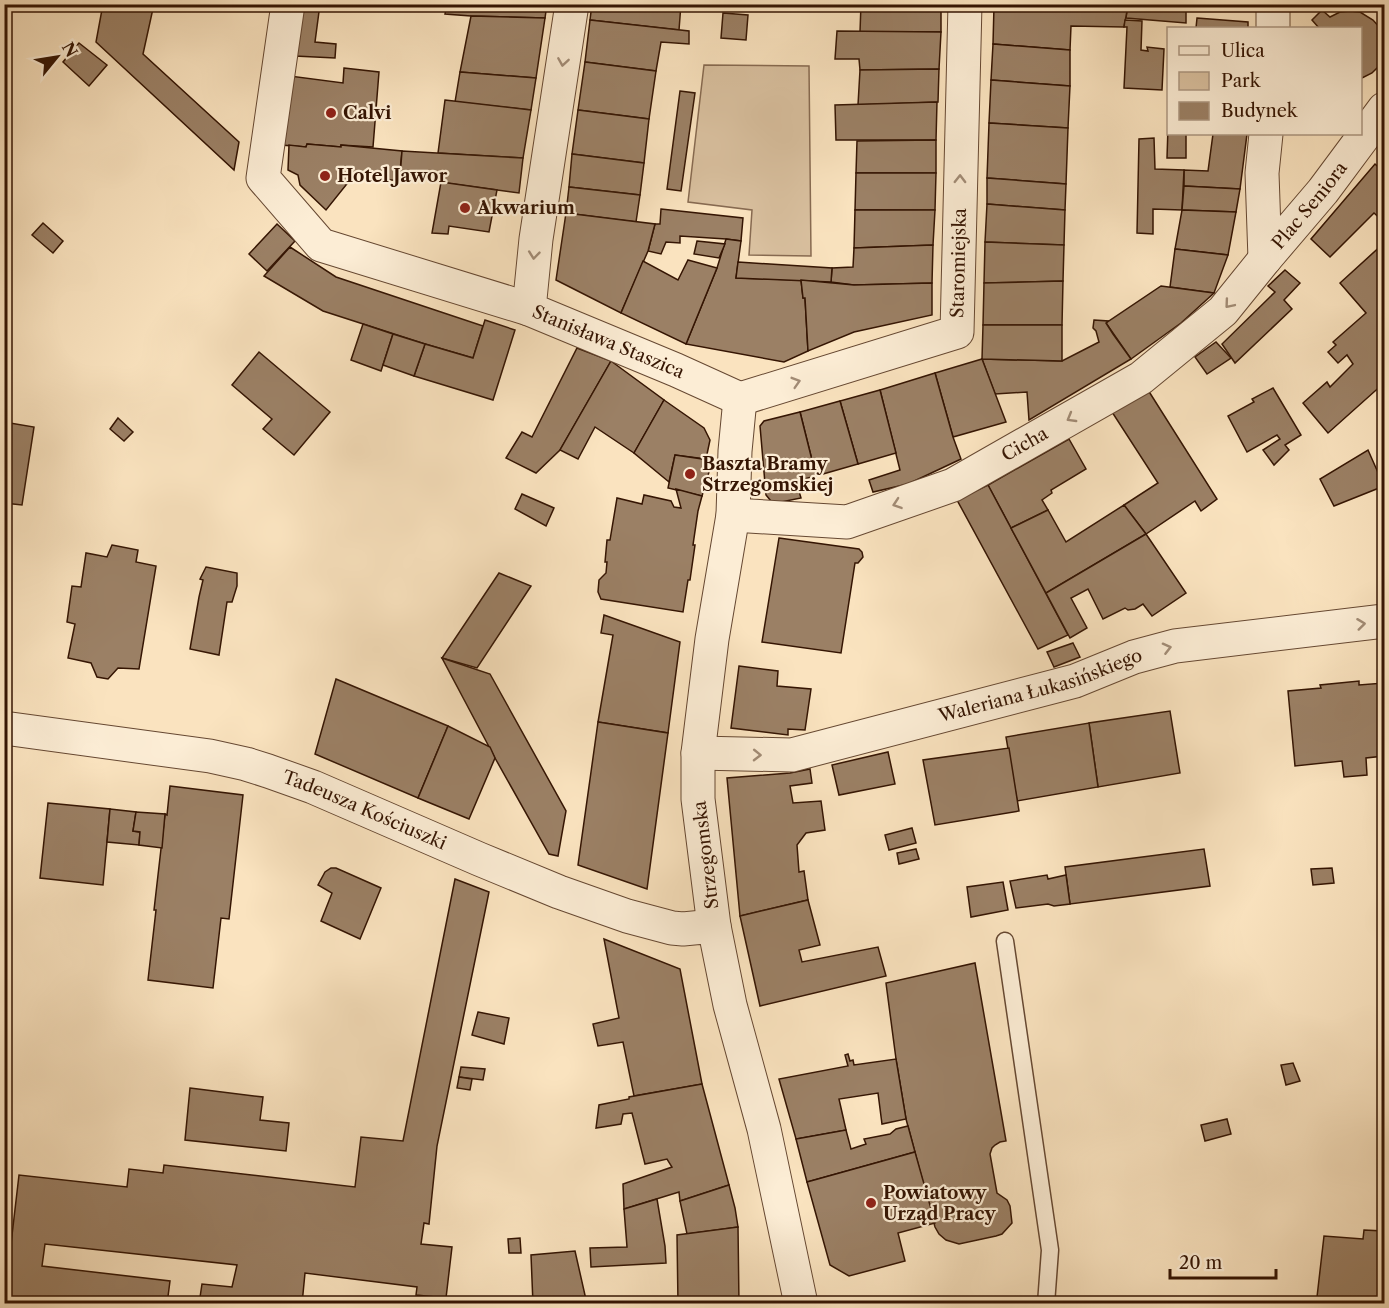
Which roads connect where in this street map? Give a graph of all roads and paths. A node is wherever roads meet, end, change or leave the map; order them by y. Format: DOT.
graph roads {
  1 [pos="288,4"];
  2 [pos="572,4"];
  3 [pos="965,4"];
  4 [pos="1274,4"];
  5 [pos="1273,27"];
  6 [pos="1384,109"];
  7 [pos="1266,135"];
  8 [pos="1266,259"];
  9 [pos="529,309"];
  10 [pos="740,399"];
  11 [pos="733,515"];
  12 [pos="1384,621"];
  13 [pos="4,728"];
  14 [pos="698,753"];
  15 [pos="714,926"];
  16 [pos="1005,941"];
  17 [pos="801,1304"];
  18 [pos="1046,1304"];
  1 -- 9 [label="street"];
  2 -- 9 [label="street, Stanisława Staszica, one-way"];
  10 -- 3 [label="street, Staromiejska, one-way"];
  4 -- 5 [label="street"];
  6 -- 8 [label="street, Plac Seniora"];
  7 -- 8 [label="street, Plac Seniora"];
  8 -- 11 [label="street, Cicha, one-way"];
  9 -- 10 [label="street, Stanisława Staszica"];
  10 -- 11 [label="street, Strzegomska"];
  11 -- 14 [label="street, Strzegomska"];
  14 -- 12 [label="street, Waleriana Łukasińskiego, one-way"];
  13 -- 15 [label="street, Tadeusza Kościuszki"];
  14 -- 15 [label="street, Strzegomska"];
  15 -- 17 [label="street, Strzegomska"];
  16 -- 18 [label="lane"];
}
